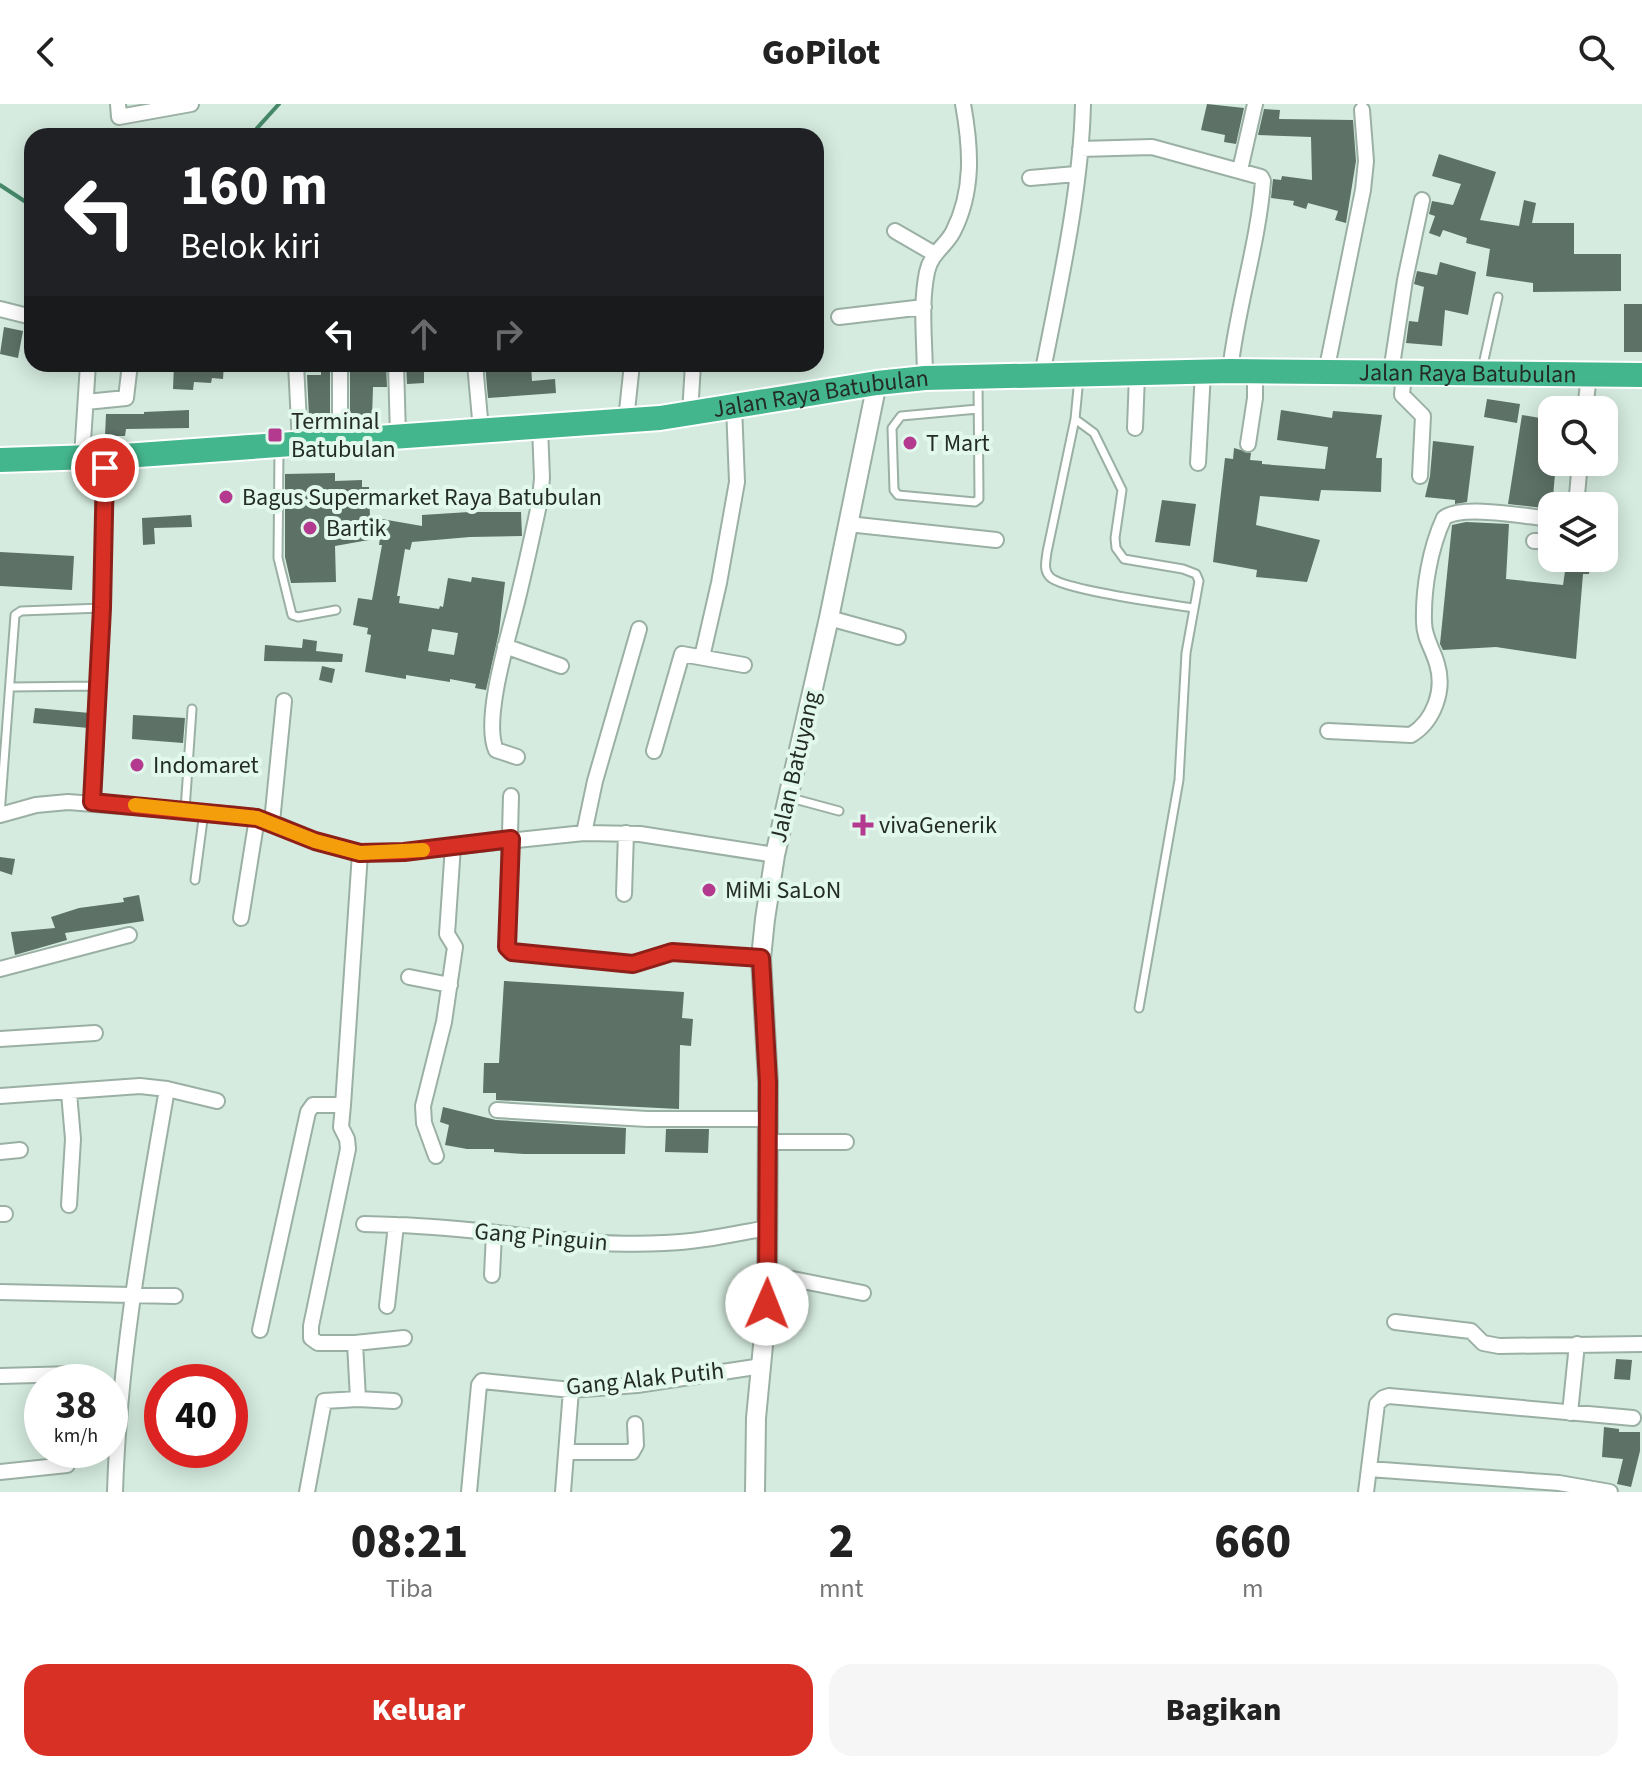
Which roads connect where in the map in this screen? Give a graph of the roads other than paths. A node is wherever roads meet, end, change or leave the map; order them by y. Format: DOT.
graph roads {
  1 [pos="118,104"];
  2 [pos="191,104"];
  3 [pos="963,104"];
  4 [pos="1083,104"];
  5 [pos="1255,104"];
  6 [pos="1362,110"];
  7 [pos="1080,149"];
  8 [pos="1240,170"];
  9 [pos="1076,174"];
  10 [pos="1030,178"];
  11 [pos="1422,200"];
  12 [pos="895,231"];
  13 [pos="933,253"];
  14 [pos="1498,297"];
  15 [pos="924,307"];
  16 [pos="0,309"];
  17 [pos="24,315"];
  18 [pos="839,317"];
  19 [pos="1243,371"];
  20 [pos="88,372"];
  21 [pos="129,372"];
  22 [pos="295,372"];
  23 [pos="340,372"];
  24 [pos="396,372"];
  25 [pos="476,372"];
  26 [pos="631,372"];
  27 [pos="693,372"];
  28 [pos="1203,372"];
  29 [pos="1326,372"];
  30 [pos="1397,372"];
  31 [pos="1137,374"];
  32 [pos="1481,374"];
  33 [pos="1042,375"];
  34 [pos="1589,375"];
  35 [pos="1642,375"];
  36 [pos="978,376"];
  37 [pos="1079,376"];
  38 [pos="925,378"];
  39 [pos="877,383"];
  40 [pos="1587,396"];
  41 [pos="86,402"];
  42 [pos="734,406"];
  43 [pos="978,409"];
  44 [pos="690,414"];
  45 [pos="1075,419"];
  46 [pos="626,420"];
  47 [pos="540,427"];
  48 [pos="1135,428"];
  49 [pos="481,430"];
  50 [pos="398,436"];
  51 [pos="340,439"];
  52 [pos="290,444"];
  53 [pos="1248,444"];
  54 [pos="94,457"];
  55 [pos="0,460"];
  56 [pos="1198,463"];
  57 [pos="1420,476"];
  58 [pos="1538,518"];
  59 [pos="848,524"];
  60 [pos="996,540"];
  61 [pos="1534,541"];
  62 [pos="1538,541"];
  63 [pos="102,608"];
  64 [pos="1193,608"];
  65 [pos="336,610"];
  66 [pos="829,618"];
  67 [pos="639,629"];
  68 [pos="898,637"];
  69 [pos="505,646"];
  70 [pos="702,657"];
  71 [pos="744,665"];
  72 [pos="561,666"];
  73 [pos="98,686"];
  74 [pos="10,687"];
  75 [pos="284,701"];
  76 [pos="192,709"];
  77 [pos="1328,731"];
  78 [pos="654,751"];
  79 [pos="517,757"];
  80 [pos="511,796"];
  81 [pos="787,797"];
  82 [pos="92,802"];
  83 [pos="185,810"];
  84 [pos="839,811"];
  85 [pos="204,812"];
  86 [pos="0,815"];
  87 [pos="264,820"];
  88 [pos="584,833"];
  89 [pos="626,833"];
  90 [pos="511,839"];
  91 [pos="453,846"];
  92 [pos="360,853"];
  93 [pos="775,855"];
  94 [pos="195,880"];
  95 [pos="624,894"];
  96 [pos="241,918"];
  97 [pos="129,935"];
  98 [pos="761,958"];
  99 [pos="0,969"];
  100 [pos="409,977"];
  101 [pos="450,985"];
  102 [pos="1139,1008"];
  103 [pos="95,1033"];
  104 [pos="0,1039"];
  105 [pos="167,1089"];
  106 [pos="69,1093"];
  107 [pos="0,1096"];
  108 [pos="217,1101"];
  109 [pos="343,1105"];
  110 [pos="497,1110"];
  111 [pos="767,1119"];
  112 [pos="768,1142"];
  113 [pos="846,1142"];
  114 [pos="20,1150"];
  115 [pos="0,1152"];
  116 [pos="436,1156"];
  117 [pos="69,1205"];
  118 [pos="364,1224"];
  119 [pos="396,1225"];
  120 [pos="767,1228"];
  121 [pos="494,1234"];
  122 [pos="767,1274"];
  123 [pos="492,1275"];
  124 [pos="0,1292"];
  125 [pos="863,1293"];
  126 [pos="132,1295"];
  127 [pos="175,1296"];
  128 [pos="387,1306"];
  129 [pos="1395,1322"];
  130 [pos="260,1330"];
  131 [pos="404,1338"];
  132 [pos="355,1343"];
  133 [pos="1577,1344"];
  134 [pos="1642,1344"];
  135 [pos="762,1366"];
  136 [pos="24,1375"];
  137 [pos="0,1376"];
  138 [pos="571,1390"];
  139 [pos="358,1399"];
  140 [pos="394,1401"];
  141 [pos="1570,1413"];
  142 [pos="1633,1418"];
  143 [pos="635,1424"];
  144 [pos="567,1452"];
  145 [pos="38,1468"];
  146 [pos="1369,1469"];
  147 [pos="0,1472"];
  148 [pos="115,1492"];
  149 [pos="307,1492"];
  150 [pos="469,1492"];
  151 [pos="563,1492"];
  152 [pos="755,1492"];
  153 [pos="1366,1492"];
  154 [pos="1610,1492"];
  1 -- 2 [label="street"];
  3 -- 13 [label="street"];
  4 -- 7 [label="street"];
  5 -- 8 [label="street"];
  6 -- 29 [label="street"];
  7 -- 8 [label="street"];
  7 -- 9 [label="street"];
  8 -- 19 [label="street"];
  9 -- 10 [label="street"];
  9 -- 33 [label="street"];
  11 -- 30 [label="street"];
  12 -- 13 [label="street"];
  13 -- 15 [label="street"];
  14 -- 32 [label="lane"];
  15 -- 18 [label="street"];
  15 -- 38 [label="street"];
  16 -- 17 [label="street"];
  19 -- 28 [label="highway, Jalan Raya Batubulan"];
  19 -- 29 [label="highway, Jalan Raya Batubulan"];
  19 -- 53 [label="street"];
  20 -- 41 [label="street"];
  21 -- 41 [label="street"];
  22 -- 52 [label="street"];
  23 -- 51 [label="street"];
  24 -- 50 [label="street"];
  25 -- 49 [label="street"];
  26 -- 46 [label="street"];
  27 -- 44 [label="street"];
  28 -- 31 [label="highway, Jalan Raya Batubulan"];
  28 -- 56 [label="street"];
  29 -- 30 [label="highway, Jalan Raya Batubulan"];
  30 -- 32 [label="highway, Jalan Raya Batubulan"];
  30 -- 57 [label="street"];
  31 -- 37 [label="highway, Jalan Raya Batubulan"];
  31 -- 48 [label="street"];
  32 -- 34 [label="highway, Jalan Raya Batubulan"];
  33 -- 36 [label="highway, Jalan Raya Batubulan"];
  33 -- 37 [label="highway, Jalan Raya Batubulan"];
  34 -- 35 [label="highway, Jalan Raya Batubulan"];
  34 -- 40 [label="street"];
  36 -- 38 [label="highway, Jalan Raya Batubulan"];
  36 -- 43 [label="lane"];
  37 -- 45 [label="lane"];
  38 -- 39 [label="highway, Jalan Raya Batubulan"];
  39 -- 42 [label="highway, Jalan Raya Batubulan"];
  39 -- 59 [label="street, Jalan Batuyang"];
  41 -- 54 [label="street"];
  42 -- 44 [label="highway, Jalan Raya Batubulan"];
  42 -- 70 [label="street"];
  43 -- 43 [label="lane"];
  44 -- 46 [label="highway, Jalan Raya Batubulan"];
  45 -- 64 [label="lane"];
  45 -- 64 [label="lane"];
  46 -- 47 [label="highway, Jalan Raya Batubulan"];
  47 -- 49 [label="highway, Jalan Raya Batubulan"];
  47 -- 69 [label="street"];
  49 -- 50 [label="highway, Jalan Raya Batubulan"];
  50 -- 51 [label="highway, Jalan Raya Batubulan"];
  51 -- 52 [label="highway, Jalan Raya Batubulan"];
  52 -- 54 [label="highway, Jalan Raya Batubulan"];
  52 -- 65 [label="lane"];
  54 -- 55 [label="highway, Jalan Raya Batubulan"];
  54 -- 63 [label="lane"];
  58 -- 77 [label="street"];
  59 -- 60 [label="street"];
  59 -- 66 [label="street, Jalan Batuyang"];
  61 -- 62 [label="street"];
  63 -- 73 [label="lane"];
  63 -- 74 [label="lane"];
  64 -- 102 [label="lane"];
  66 -- 68 [label="street"];
  66 -- 81 [label="street, Jalan Batuyang"];
  67 -- 88 [label="street"];
  69 -- 72 [label="street"];
  69 -- 79 [label="street"];
  70 -- 71 [label="street"];
  70 -- 78 [label="street"];
  73 -- 74 [label="lane"];
  73 -- 82 [label="lane"];
  74 -- 86 [label="lane"];
  75 -- 87 [label="street"];
  76 -- 83 [label="lane"];
  80 -- 90 [label="street"];
  81 -- 84 [label="lane"];
  81 -- 93 [label="street, Jalan Batuyang"];
  82 -- 83 [label="street"];
  82 -- 86 [label="street"];
  83 -- 85 [label="street"];
  85 -- 87 [label="street"];
  85 -- 94 [label="lane"];
  87 -- 92 [label="street"];
  87 -- 96 [label="street"];
  88 -- 89 [label="street"];
  88 -- 90 [label="street"];
  89 -- 93 [label="street"];
  89 -- 95 [label="street"];
  90 -- 91 [label="street"];
  90 -- 98 [label="street"];
  91 -- 92 [label="street"];
  91 -- 101 [label="street"];
  92 -- 109 [label="street"];
  93 -- 98 [label="street, Jalan Batuyang"];
  97 -- 99 [label="street"];
  98 -- 111 [label="street, Jalan Batuyang"];
  100 -- 101 [label="street"];
  101 -- 116 [label="street"];
  103 -- 104 [label="street"];
  105 -- 106 [label="street"];
  105 -- 108 [label="street"];
  105 -- 126 [label="street"];
  106 -- 107 [label="street"];
  106 -- 117 [label="street"];
  109 -- 130 [label="street"];
  109 -- 132 [label="street"];
  110 -- 111 [label="street"];
  111 -- 112 [label="street, Jalan Batuyang"];
  112 -- 113 [label="street"];
  112 -- 120 [label="street, Jalan Batuyang"];
  114 -- 115 [label="street"];
  118 -- 119 [label="street, Gang Pinguin"];
  119 -- 121 [label="street, Gang Pinguin"];
  119 -- 128 [label="street"];
  120 -- 121 [label="street, Gang Pinguin"];
  120 -- 122 [label="street, Jalan Batuyang"];
  121 -- 123 [label="street"];
  122 -- 125 [label="street"];
  122 -- 135 [label="street, Jalan Batuyang"];
  124 -- 126 [label="street"];
  126 -- 127 [label="street"];
  126 -- 148 [label="street"];
  129 -- 133 [label="street"];
  131 -- 132 [label="street"];
  132 -- 139 [label="street"];
  133 -- 134 [label="street"];
  133 -- 141 [label="street"];
  135 -- 138 [label="street, Gang Alak Putih"];
  135 -- 152 [label="street, Jalan Batuyang"];
  136 -- 137 [label="street"];
  138 -- 144 [label="street"];
  138 -- 150 [label="street, Gang Alak Putih"];
  139 -- 140 [label="street"];
  139 -- 149 [label="street"];
  141 -- 142 [label="street"];
  141 -- 146 [label="street"];
  143 -- 144 [label="street"];
  144 -- 151 [label="street"];
  145 -- 147 [label="street"];
  146 -- 153 [label="street"];
  146 -- 154 [label="street"];
}
